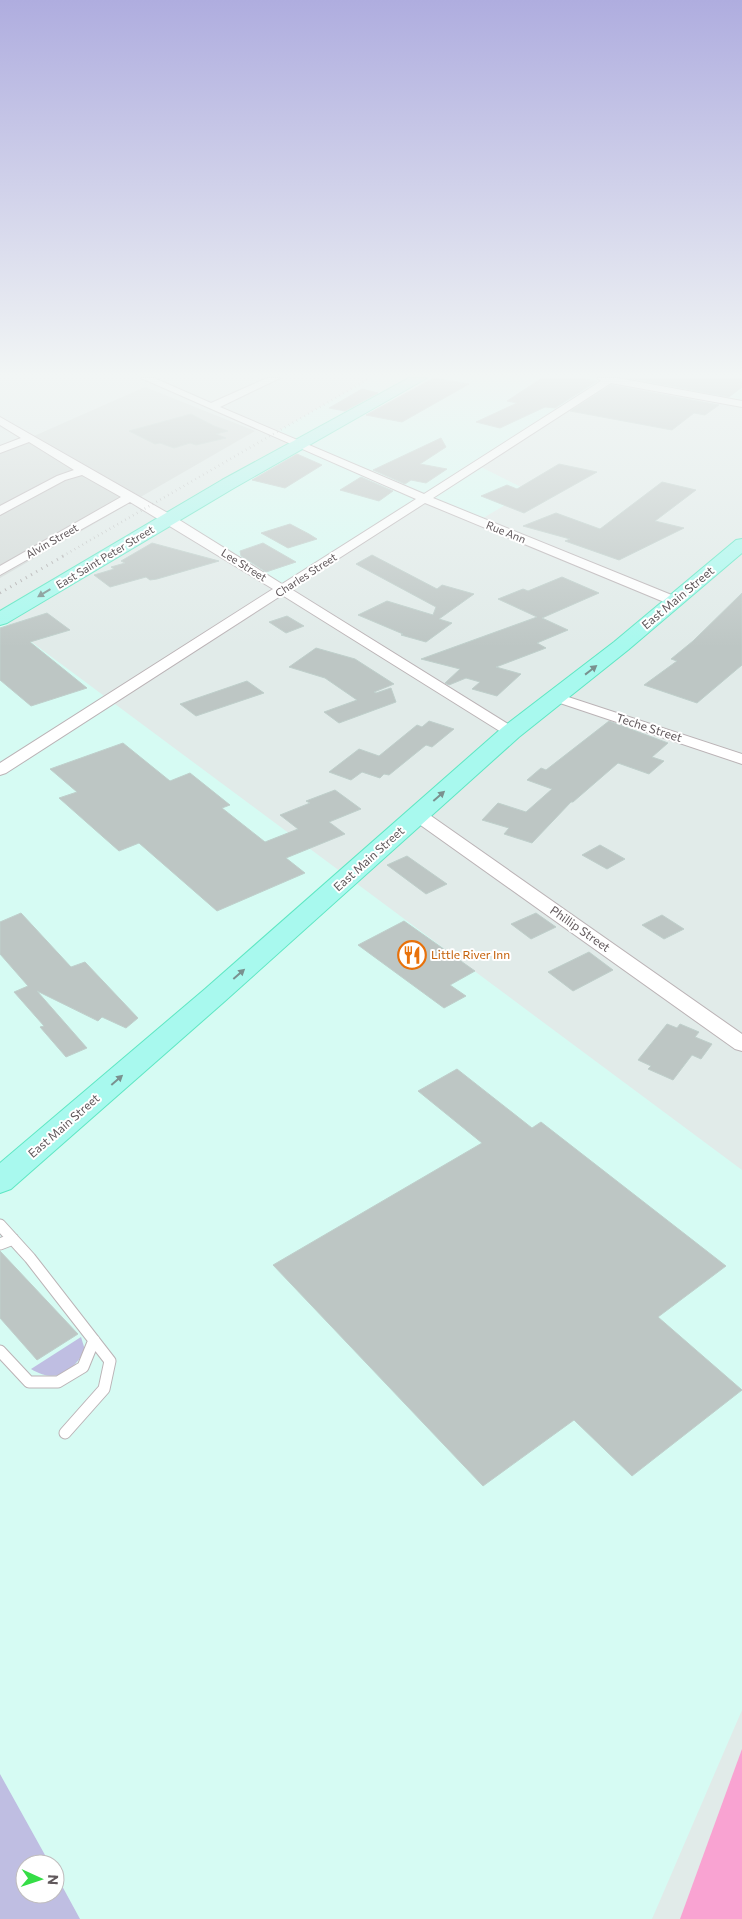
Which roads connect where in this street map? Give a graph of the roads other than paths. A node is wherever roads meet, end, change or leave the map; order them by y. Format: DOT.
graph roads {
  1 [pos="78,468"];
  2 [pos="258,468"];
  3 [pos="351,468"];
  4 [pos="471,468"];
  5 [pos="84,471"];
  6 [pos="130,497"];
  7 [pos="424,498"];
  8 [pos="0,511"];
  9 [pos="169,519"];
  10 [pos="742,544"];
  11 [pos="0,571"];
  12 [pos="283,590"];
  13 [pos="674,602"];
  14 [pos="0,619"];
  15 [pos="556,697"];
  16 [pos="511,732"];
  17 [pos="742,759"];
  18 [pos="0,770"];
  19 [pos="418,815"];
  20 [pos="742,1044"];
  21 [pos="0,1181"];
  22 [pos="0,1224"];
  23 [pos="13,1239"];
  24 [pos="0,1244"];
  25 [pos="94,1340"];
  26 [pos="0,1352"];
  27 [pos="65,1433"];
  1 -- 5 [label="street, Lee Street"];
  2 -- 9 [label="main road, East Saint Peter Street"];
  3 -- 7 [label="street, Rue Ann"];
  4 -- 7 [label="street, Charles Street"];
  5 -- 6 [label="street, Lee Street"];
  5 -- 8 [label="street"];
  6 -- 9 [label="street, Lee Street"];
  6 -- 11 [label="street, Alvin Street"];
  7 -- 12 [label="street, Charles Street"];
  7 -- 13 [label="street, Rue Ann"];
  9 -- 12 [label="street, Lee Street"];
  9 -- 14 [label="main road, East Saint Peter Street, one-way"];
  10 -- 13 [label="main road, East Main Street"];
  12 -- 16 [label="street, Lee Street"];
  12 -- 18 [label="street, Charles Street"];
  15 -- 13 [label="main road, East Main Street, one-way"];
  15 -- 16 [label="main road, East Main Street"];
  15 -- 17 [label="street, Teche Street"];
  19 -- 16 [label="main road, East Main Street, one-way"];
  19 -- 20 [label="street, Phillip Street"];
  21 -- 19 [label="main road, East Main Street, one-way"];
  22 -- 23 [label="lane"];
  23 -- 24 [label="lane"];
  23 -- 25 [label="lane"];
  25 -- 26 [label="lane"];
  25 -- 27 [label="lane"];
}
